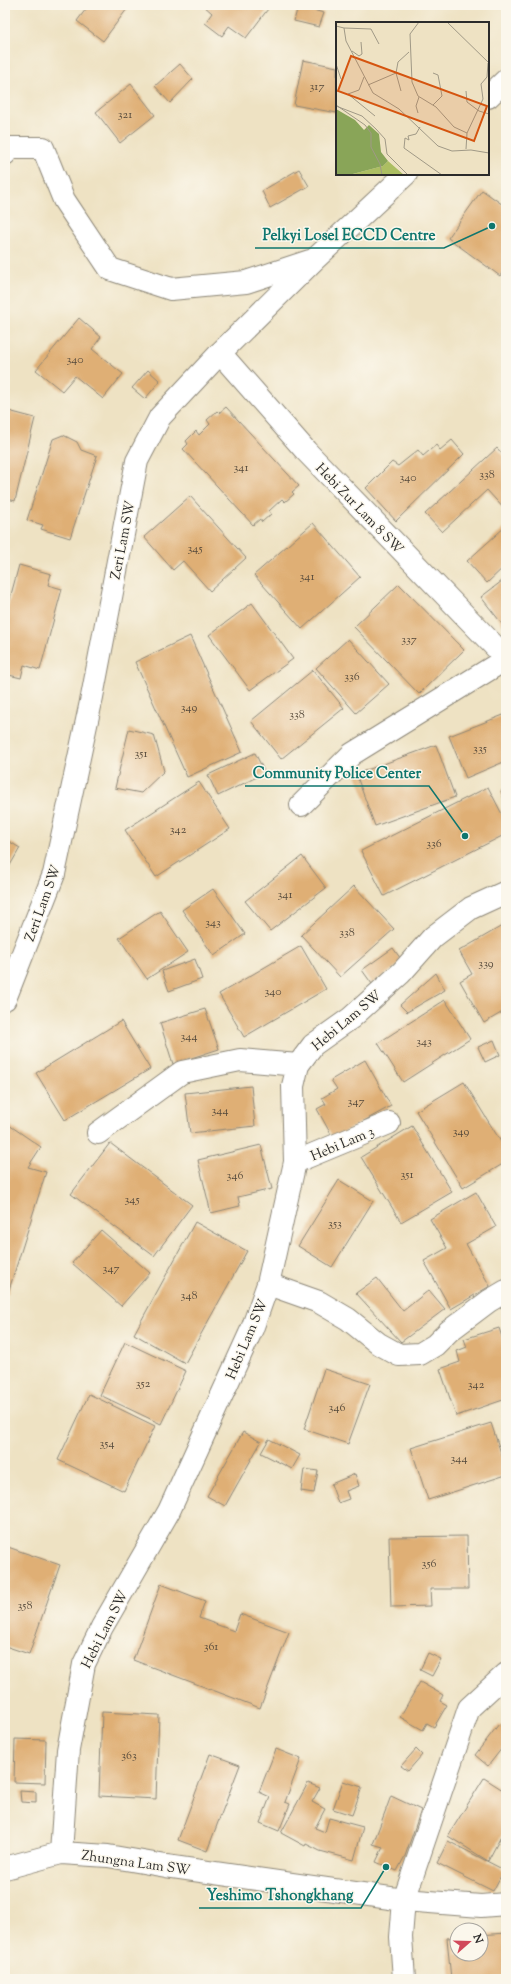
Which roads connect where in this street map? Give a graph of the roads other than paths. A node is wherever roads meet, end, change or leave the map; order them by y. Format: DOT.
graph roads {
  1 [pos="506,80"];
  2 [pos="489,95"];
  3 [pos="5,154"];
  4 [pos="405,175"];
  5 [pos="315,259"];
  6 [pos="220,353"];
  7 [pos="506,658"];
  8 [pos="302,805"];
  9 [pos="506,892"];
  10 [pos="5,999"];
  11 [pos="298,1065"];
  12 [pos="390,1123"];
  13 [pos="98,1133"];
  14 [pos="295,1162"];
  15 [pos="268,1284"];
  16 [pos="506,1291"];
  17 [pos="506,1674"];
  18 [pos="61,1853"];
  19 [pos="5,1868"];
  20 [pos="404,1900"];
  21 [pos="506,1904"];
  22 [pos="404,1979"];
  1 -- 2 [label="street"];
  3 -- 5 [label="street"];
  4 -- 5 [label="street, Zeri Lam SW"];
  5 -- 6 [label="street, Zeri Lam SW"];
  6 -- 7 [label="street, Hebi Zur Lam 8 SW"];
  6 -- 10 [label="street, Zeri Lam SW"];
  7 -- 8 [label="street"];
  9 -- 11 [label="street, Hebi Lam SW"];
  11 -- 13 [label="street"];
  11 -- 14 [label="street, Hebi Lam SW"];
  12 -- 14 [label="street, Hebi Lam 3"];
  14 -- 15 [label="street, Hebi Lam SW"];
  15 -- 16 [label="street"];
  15 -- 18 [label="street, Hebi Lam SW"];
  17 -- 20 [label="street"];
  18 -- 19 [label="street, Zhungna Lam SW"];
  18 -- 20 [label="street, Zhungna Lam SW"];
  20 -- 21 [label="street, Zhungna Lam SW"];
  20 -- 22 [label="street"];
}
